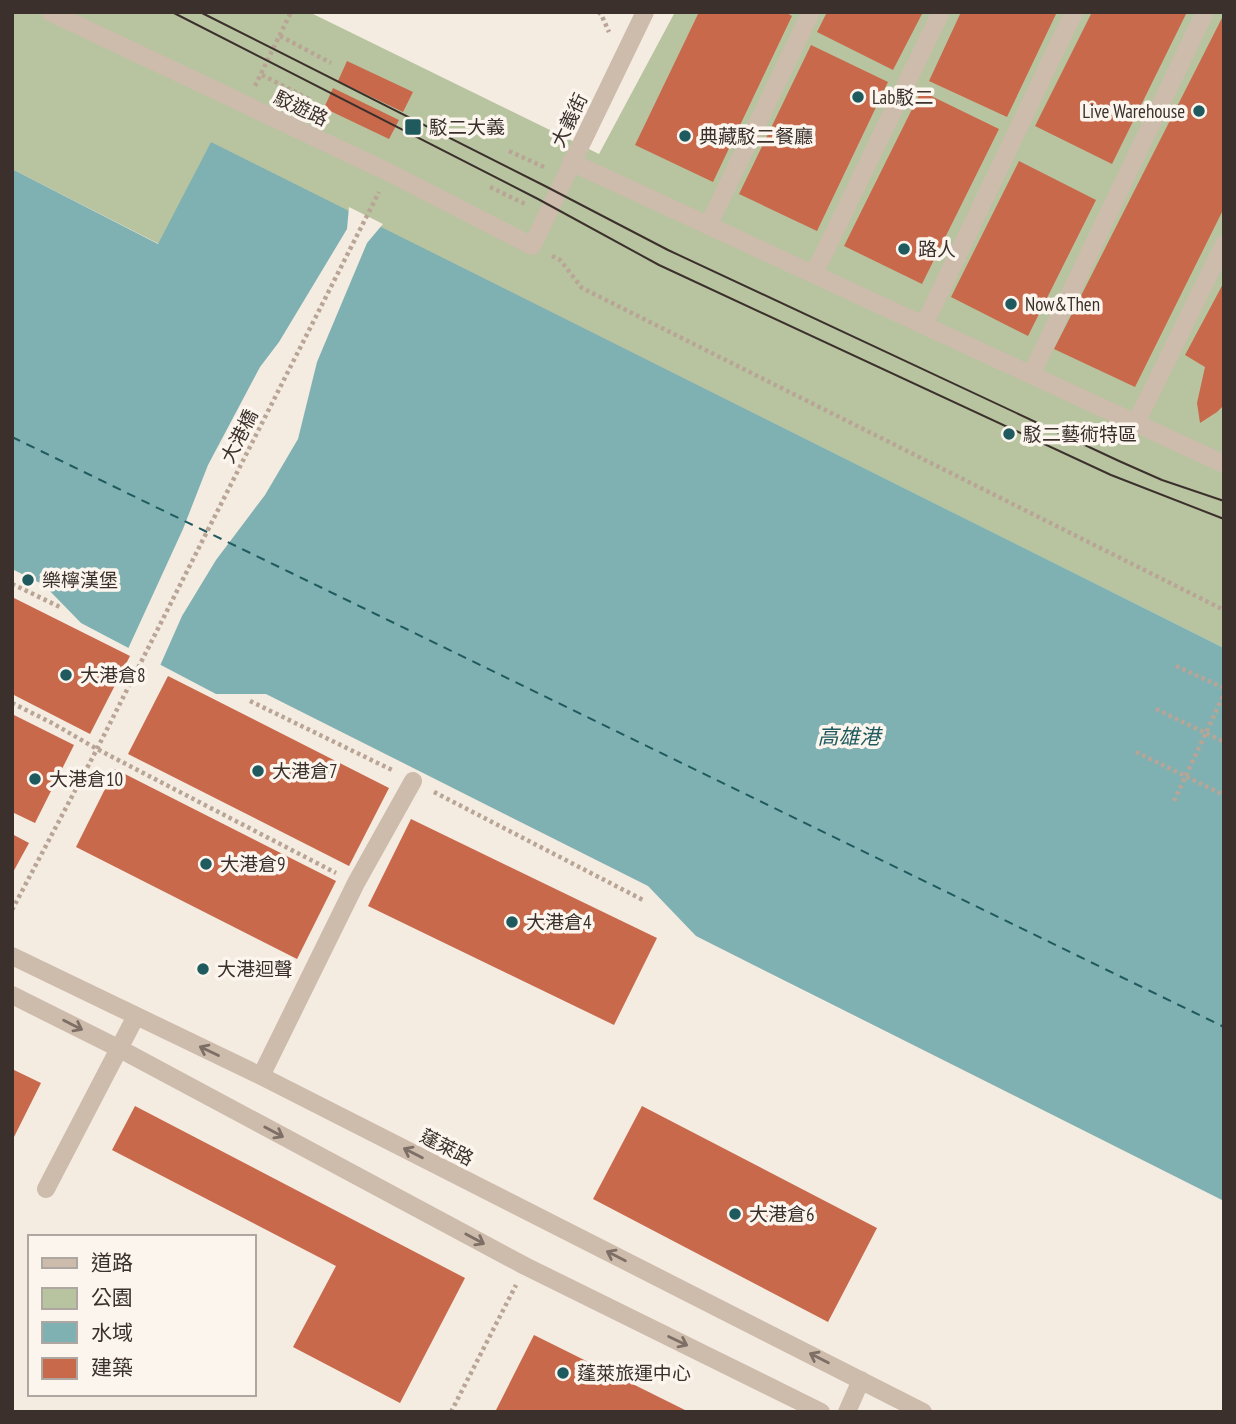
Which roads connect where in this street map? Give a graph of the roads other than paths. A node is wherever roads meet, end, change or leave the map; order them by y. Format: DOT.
graph roads {
  1 [pos="50,12"];
  2 [pos="811,12"];
  3 [pos="941,12"];
  4 [pos="1074,12"];
  5 [pos="1205,12"];
  6 [pos="639,14"];
  7 [pos="571,162"];
  8 [pos="708,226"];
  9 [pos="1224,244"];
  10 [pos="532,246"];
  11 [pos="814,274"];
  12 [pos="924,325"];
  13 [pos="1031,374"];
  14 [pos="1136,423"];
  15 [pos="1224,464"];
  16 [pos="413,780"];
  17 [pos="12,956"];
  18 [pos="12,995"];
  19 [pos="136,1016"];
  20 [pos="120,1049"];
  21 [pos="261,1076"];
  22 [pos="46,1189"];
  23 [pos="861,1380"];
  24 [pos="821,1412"];
  25 [pos="847,1412"];
  26 [pos="923,1412"];
  1 -- 10 [label="street, 駁遊路"];
  2 -- 8 [label="street"];
  3 -- 11 [label="street"];
  4 -- 12 [label="street"];
  5 -- 13 [label="street"];
  6 -- 7 [label="street, 大義街"];
  7 -- 8 [label="street"];
  7 -- 10 [label="street, 大義街"];
  8 -- 11 [label="street"];
  9 -- 14 [label="street"];
  11 -- 12 [label="street"];
  12 -- 13 [label="street"];
  13 -- 14 [label="street"];
  14 -- 15 [label="street"];
  16 -- 21 [label="street"];
  17 -- 19 [label="street, 蓬萊路"];
  18 -- 20 [label="street, one-way"];
  19 -- 20 [label="street"];
  21 -- 19 [label="street, 蓬萊路, one-way"];
  20 -- 22 [label="street"];
  20 -- 24 [label="street, one-way"];
  23 -- 21 [label="street, 蓬萊路, one-way"];
  23 -- 25 [label="street"];
  23 -- 26 [label="street, 蓬萊路"];
}
